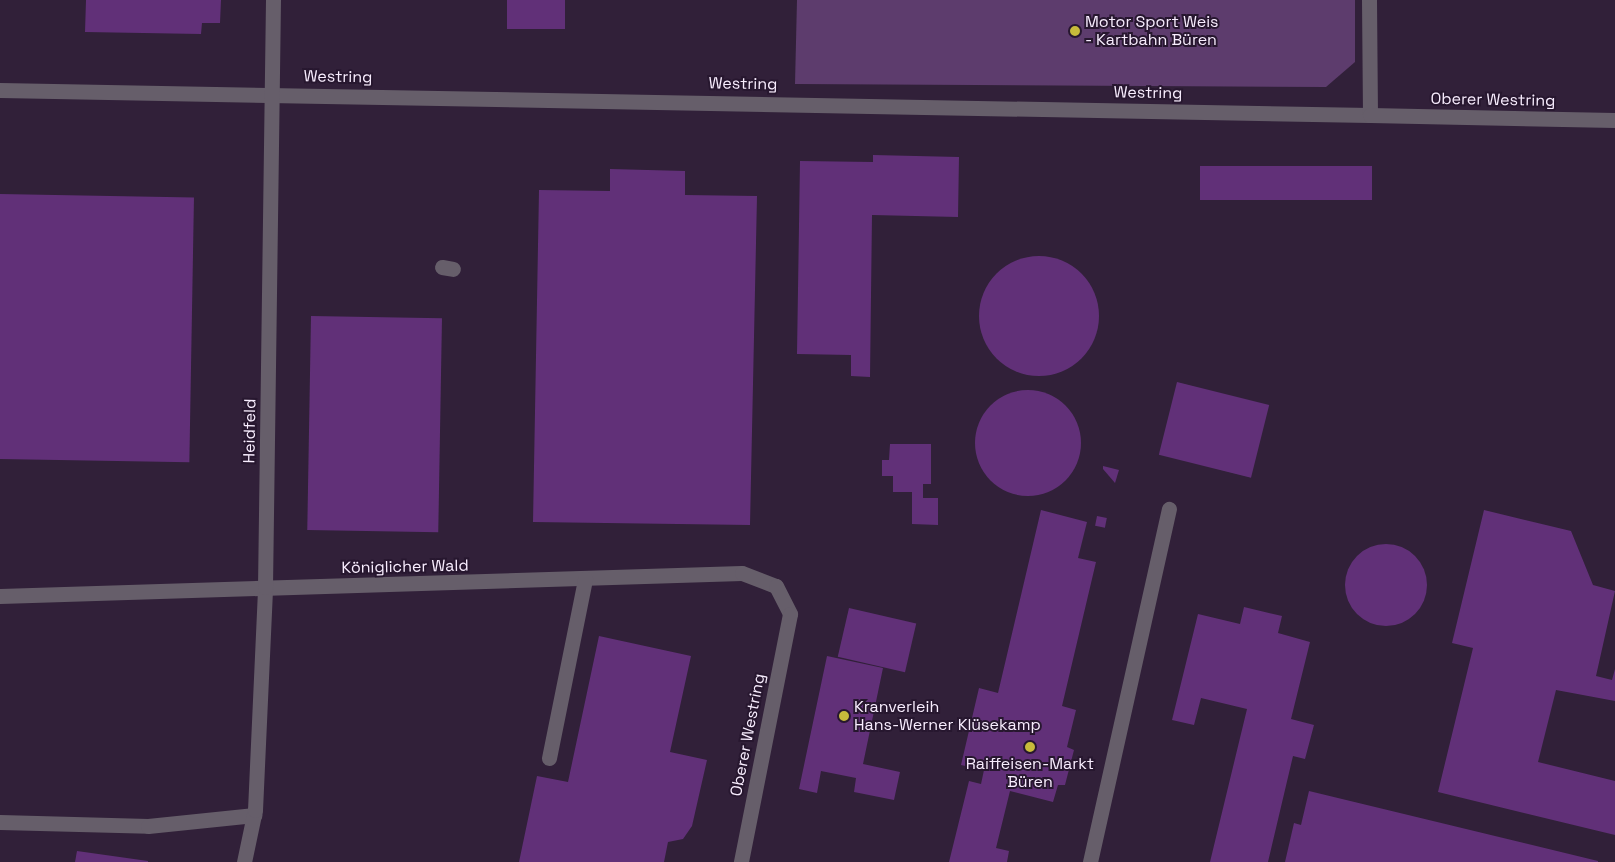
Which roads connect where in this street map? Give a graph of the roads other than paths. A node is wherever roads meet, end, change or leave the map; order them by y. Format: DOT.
graph roads {
  1 [pos="273,0"];
  2 [pos="1369,0"];
  3 [pos="0,90"];
  4 [pos="272,94"];
  5 [pos="1370,115"];
  6 [pos="1615,120"];
  7 [pos="1169,509"];
  8 [pos="585,579"];
  9 [pos="265,587"];
  10 [pos="0,596"];
  11 [pos="790,614"];
  12 [pos="549,758"];
  13 [pos="254,815"];
  14 [pos="0,822"];
  15 [pos="244,862"];
  16 [pos="741,862"];
  17 [pos="1090,862"];
  1 -- 4 [label="street, Heidfeld"];
  2 -- 5 [label="street"];
  3 -- 4 [label="street, Westring"];
  4 -- 5 [label="street, Westring"];
  4 -- 9 [label="street, Heidfeld"];
  5 -- 6 [label="street, Oberer Westring"];
  7 -- 17 [label="street"];
  8 -- 9 [label="street, Königlicher Wald"];
  8 -- 11 [label="street, Königlicher Wald"];
  8 -- 12 [label="street"];
  9 -- 10 [label="street, Königlicher Wald"];
  9 -- 13 [label="street, Heidfeld"];
  11 -- 16 [label="street, Oberer Westring"];
  13 -- 14 [label="street"];
  13 -- 15 [label="street, Heidfeld"];
}
